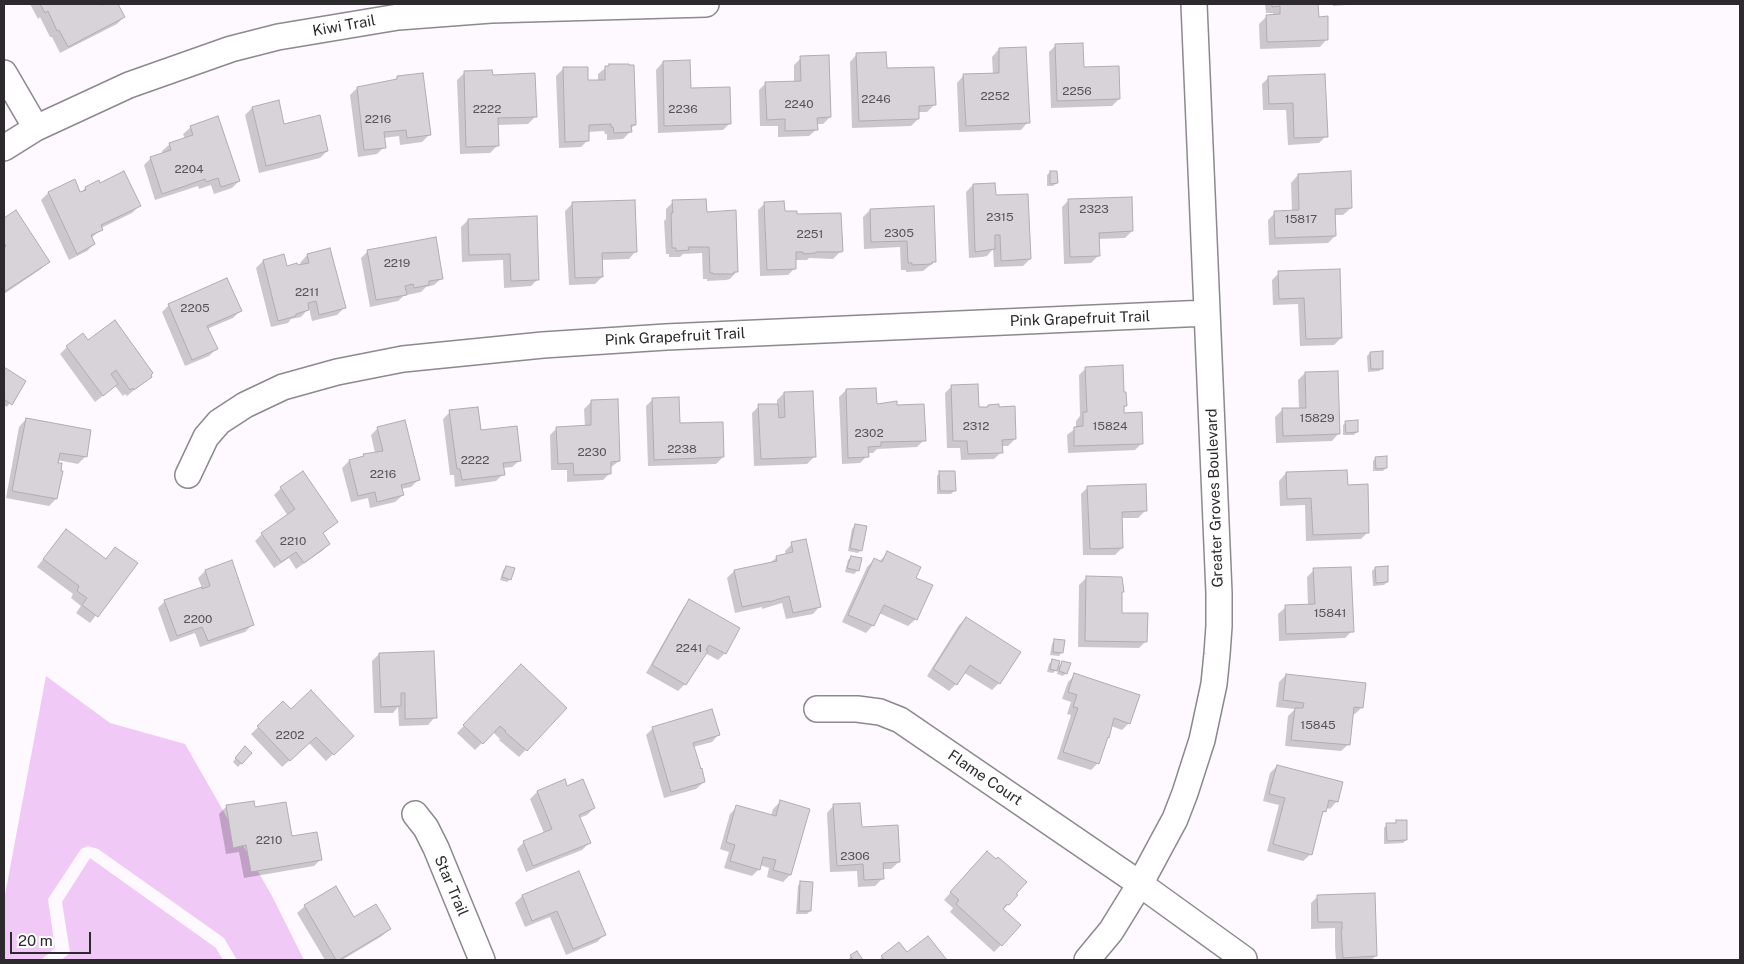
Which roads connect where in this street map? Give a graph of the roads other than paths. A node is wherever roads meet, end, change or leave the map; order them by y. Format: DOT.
graph roads {
  1 [pos="706,4"];
  2 [pos="1194,4"];
  3 [pos="4,73"];
  4 [pos="36,128"];
  5 [pos="4,148"];
  6 [pos="1207,313"];
  7 [pos="188,475"];
  8 [pos="817,709"];
  9 [pos="415,814"];
  10 [pos="1140,884"];
  11 [pos="1244,959"];
  12 [pos="482,960"];
  13 [pos="1087,960"];
  1 -- 4 [label="street, Kiwi Trail"];
  2 -- 6 [label="street, Greater Groves Boulevard"];
  3 -- 4 [label="street"];
  4 -- 5 [label="street, Kiwi Trail"];
  6 -- 7 [label="street, Pink Grapefruit Trail"];
  6 -- 10 [label="street, Greater Groves Boulevard"];
  8 -- 10 [label="street, Flame Court"];
  9 -- 12 [label="street, Star Trail"];
  10 -- 11 [label="street, Flame Court"];
  10 -- 13 [label="street, Greater Groves Boulevard"];
}
